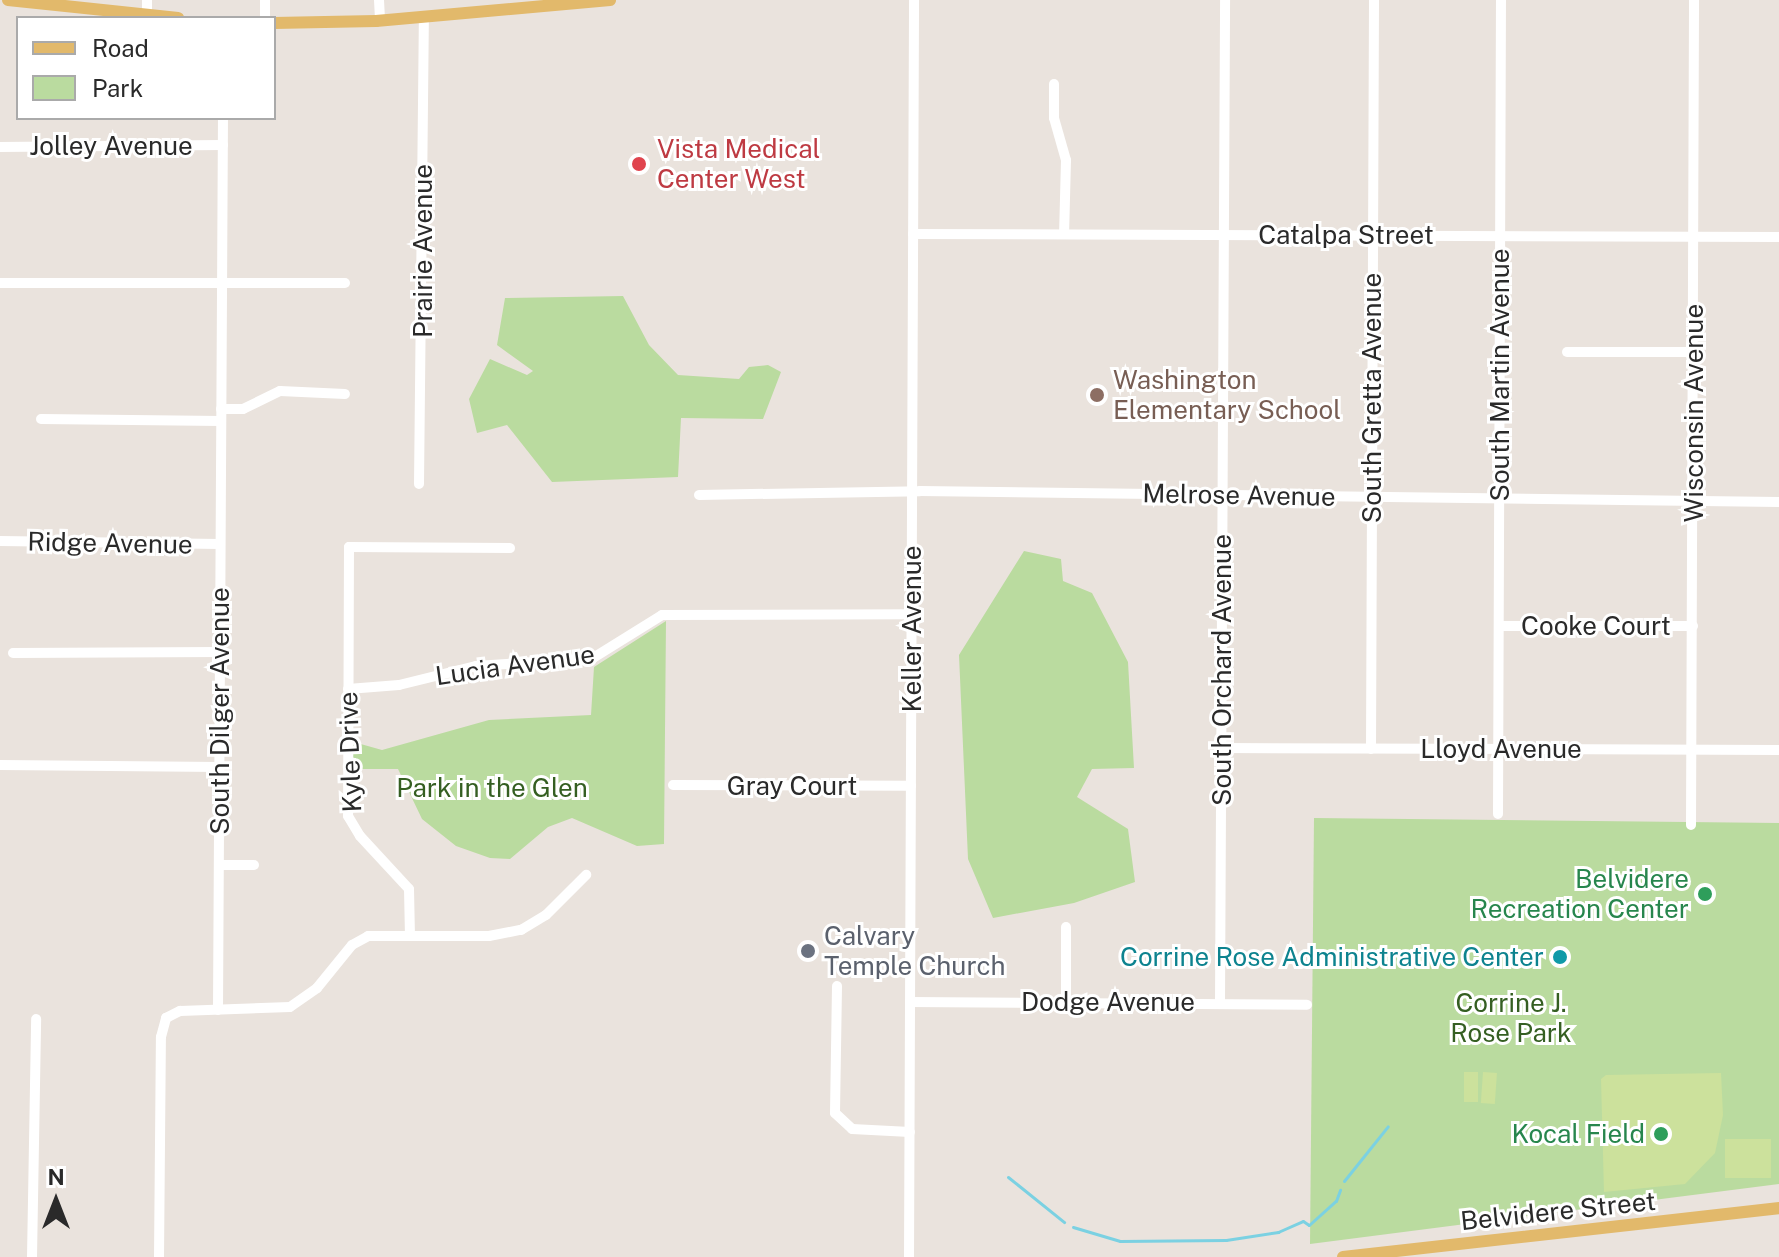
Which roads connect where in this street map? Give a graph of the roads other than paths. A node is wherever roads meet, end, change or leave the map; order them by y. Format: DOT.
graph roads {
  1 [pos="8,0"];
  2 [pos="147,0"];
  3 [pos="379,0"];
  4 [pos="610,0"];
  5 [pos="914,0"];
  6 [pos="1225,0"];
  7 [pos="1374,0"];
  8 [pos="1501,0"];
  9 [pos="1694,0"];
  10 [pos="32,1"];
  11 [pos="481,6"];
  12 [pos="147,15"];
  13 [pos="157,16"];
  14 [pos="424,17"];
  15 [pos="380,21"];
  16 [pos="276,23"];
  17 [pos="1054,84"];
  18 [pos="223,120"];
  19 [pos="223,145"];
  20 [pos="0,147"];
  21 [pos="913,234"];
  22 [pos="1064,234"];
  23 [pos="1223,235"];
  24 [pos="1373,235"];
  25 [pos="1500,236"];
  26 [pos="1694,236"];
  27 [pos="1779,237"];
  28 [pos="0,283"];
  29 [pos="222,283"];
  30 [pos="345,283"];
  31 [pos="1567,352"];
  32 [pos="1694,352"];
  33 [pos="345,394"];
  34 [pos="221,415"];
  35 [pos="41,419"];
  36 [pos="419,484"];
  37 [pos="912,491"];
  38 [pos="699,495"];
  39 [pos="1223,495"];
  40 [pos="1372,497"];
  41 [pos="1499,498"];
  42 [pos="1694,501"];
  43 [pos="1779,502"];
  44 [pos="0,541"];
  45 [pos="220,544"];
  46 [pos="510,548"];
  47 [pos="912,614"];
  48 [pos="1499,626"];
  49 [pos="1693,626"];
  50 [pos="219,652"];
  51 [pos="13,653"];
  52 [pos="348,689"];
  53 [pos="1223,748"];
  54 [pos="1371,749"];
  55 [pos="1498,749"];
  56 [pos="1692,750"];
  57 [pos="1779,750"];
  58 [pos="0,765"];
  59 [pos="219,767"];
  60 [pos="673,785"];
  61 [pos="911,786"];
  62 [pos="1498,814"];
  63 [pos="1691,825"];
  64 [pos="219,865"];
  65 [pos="254,865"];
  66 [pos="586,875"];
  67 [pos="1066,927"];
  68 [pos="410,935"];
  69 [pos="837,986"];
  70 [pos="1066,1001"];
  71 [pos="910,1002"];
  72 [pos="1220,1003"];
  73 [pos="1307,1005"];
  74 [pos="218,1010"];
  75 [pos="36,1019"];
  76 [pos="910,1132"];
  77 [pos="1779,1208"];
  78 [pos="32,1257"];
  79 [pos="159,1257"];
  80 [pos="909,1257"];
  81 [pos="1343,1257"];
  1 -- 10 [label="main road"];
  2 -- 12 [label="street"];
  3 -- 15 [label="street"];
  4 -- 11 [label="main road"];
  5 -- 21 [label="street, Keller Avenue"];
  6 -- 23 [label="street, South Orchard Avenue"];
  7 -- 24 [label="street, South Gretta Avenue"];
  8 -- 25 [label="street, South Martin Avenue"];
  9 -- 26 [label="street, Wisconsin Avenue"];
  10 -- 12 [label="main road"];
  11 -- 14 [label="main road"];
  12 -- 13 [label="main road"];
  14 -- 15 [label="main road"];
  14 -- 36 [label="street, Prairie Avenue"];
  15 -- 16 [label="main road"];
  17 -- 22 [label="street"];
  18 -- 19 [label="street, South Dilger Avenue"];
  19 -- 20 [label="street, Jolley Avenue"];
  19 -- 29 [label="street, South Dilger Avenue"];
  21 -- 22 [label="street, Catalpa Street"];
  21 -- 37 [label="street, Keller Avenue"];
  22 -- 23 [label="street, Catalpa Street"];
  23 -- 24 [label="street, Catalpa Street"];
  23 -- 39 [label="street, South Orchard Avenue"];
  24 -- 25 [label="street, Catalpa Street"];
  24 -- 40 [label="street, South Gretta Avenue"];
  25 -- 26 [label="street, Catalpa Street"];
  25 -- 41 [label="street, South Martin Avenue"];
  26 -- 27 [label="street, Catalpa Street"];
  26 -- 32 [label="street, Wisconsin Avenue"];
  28 -- 29 [label="street"];
  29 -- 30 [label="street"];
  29 -- 34 [label="street, South Dilger Avenue"];
  31 -- 32 [label="street"];
  32 -- 42 [label="street, Wisconsin Avenue"];
  33 -- 34 [label="street"];
  34 -- 35 [label="street"];
  34 -- 45 [label="street, South Dilger Avenue"];
  37 -- 38 [label="street, Melrose Avenue"];
  37 -- 39 [label="street, Melrose Avenue"];
  37 -- 47 [label="street, Keller Avenue"];
  39 -- 40 [label="street, Melrose Avenue"];
  39 -- 53 [label="street, South Orchard Avenue"];
  40 -- 41 [label="street, Melrose Avenue"];
  40 -- 54 [label="street, South Gretta Avenue"];
  41 -- 42 [label="street, Melrose Avenue"];
  41 -- 48 [label="street, South Martin Avenue"];
  42 -- 43 [label="street, Melrose Avenue"];
  42 -- 49 [label="street, Wisconsin Avenue"];
  44 -- 45 [label="street, Ridge Avenue"];
  45 -- 50 [label="street, South Dilger Avenue"];
  46 -- 52 [label="street, Kyle Drive"];
  47 -- 52 [label="street, Lucia Avenue"];
  47 -- 61 [label="street, Keller Avenue"];
  48 -- 49 [label="street, Cooke Court"];
  48 -- 55 [label="street, South Martin Avenue"];
  49 -- 56 [label="street, Wisconsin Avenue"];
  50 -- 51 [label="street"];
  50 -- 59 [label="street, South Dilger Avenue"];
  52 -- 68 [label="street, Kyle Drive"];
  53 -- 54 [label="street, Lloyd Avenue"];
  53 -- 72 [label="street, South Orchard Avenue"];
  54 -- 55 [label="street, Lloyd Avenue"];
  55 -- 56 [label="street, Lloyd Avenue"];
  55 -- 62 [label="street, South Martin Avenue"];
  56 -- 57 [label="street, Lloyd Avenue"];
  56 -- 63 [label="street, Wisconsin Avenue"];
  58 -- 59 [label="street"];
  59 -- 64 [label="street, South Dilger Avenue"];
  60 -- 61 [label="street, Gray Court"];
  61 -- 71 [label="street, Keller Avenue"];
  64 -- 65 [label="street"];
  64 -- 74 [label="street, South Dilger Avenue"];
  66 -- 68 [label="street"];
  67 -- 70 [label="street"];
  68 -- 74 [label="street"];
  69 -- 76 [label="street"];
  70 -- 71 [label="street, Dodge Avenue"];
  70 -- 72 [label="street, Dodge Avenue"];
  71 -- 76 [label="street, Keller Avenue"];
  72 -- 73 [label="street, Dodge Avenue"];
  74 -- 79 [label="street"];
  75 -- 78 [label="street"];
  76 -- 80 [label="street, Keller Avenue"];
  77 -- 81 [label="main road, Belvidere Street"];
}
